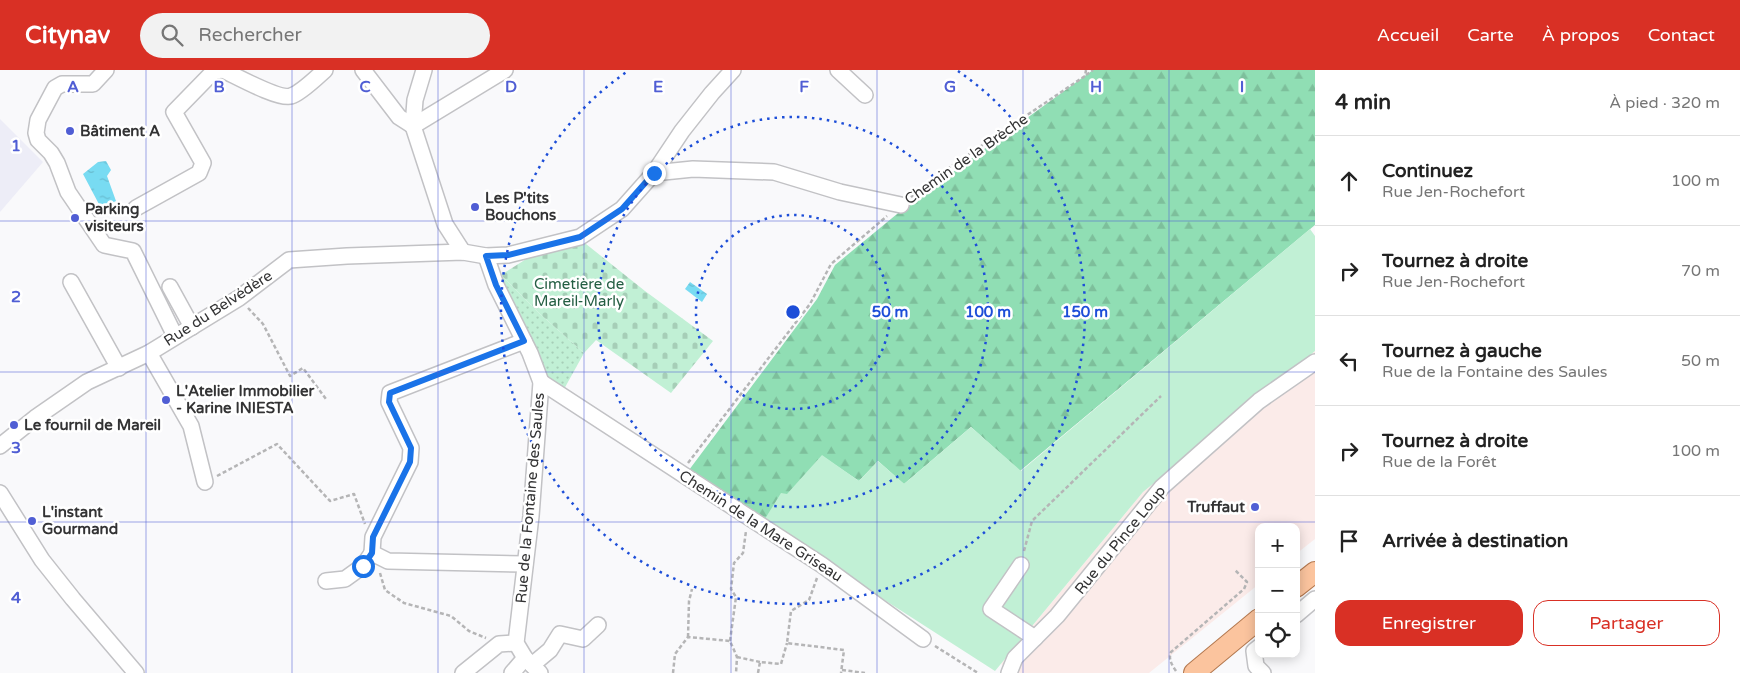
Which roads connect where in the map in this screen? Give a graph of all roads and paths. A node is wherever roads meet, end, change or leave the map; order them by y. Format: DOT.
graph roads {
  1 [pos="106,70"];
  2 [pos="223,70"];
  3 [pos="325,70"];
  4 [pos="363,70"];
  5 [pos="424,70"];
  6 [pos="505,70"];
  7 [pos="733,70"];
  8 [pos="838,70"];
  9 [pos="1086,70"];
  10 [pos="1093,70"];
  11 [pos="1085,76"];
  12 [pos="865,95"];
  13 [pos="413,126"];
  14 [pos="654,173"];
  15 [pos="901,205"];
  16 [pos="136,208"];
  17 [pos="463,252"];
  18 [pos="486,256"];
  19 [pos="71,282"];
  20 [pos="170,286"];
  21 [pos="239,298"];
  22 [pos="192,326"];
  23 [pos="176,336"];
  24 [pos="524,341"];
  25 [pos="149,352"];
  26 [pos="1315,362"];
  27 [pos="119,368"];
  28 [pos="541,382"];
  29 [pos="1161,396"];
  30 [pos="326,399"];
  31 [pos="0,446"];
  32 [pos="680,473"];
  33 [pos="205,482"];
  34 [pos="0,493"];
  35 [pos="758,524"];
  36 [pos="372,549"];
  37 [pos="525,564"];
  38 [pos="822,565"];
  39 [pos="1021,565"];
  40 [pos="1235,570"];
  41 [pos="1315,572"];
  42 [pos="326,582"];
  43 [pos="1300,585"];
  44 [pos="692,589"];
  45 [pos="1315,599"];
  46 [pos="1298,613"];
  47 [pos="1255,621"];
  48 [pos="598,624"];
  49 [pos="688,637"];
  50 [pos="1035,638"];
  51 [pos="923,639"];
  52 [pos="730,641"];
  53 [pos="516,643"];
  54 [pos="786,643"];
  55 [pos="499,644"];
  56 [pos="1255,650"];
  57 [pos="737,657"];
  58 [pos="760,662"];
  59 [pos="533,665"];
  60 [pos="841,672"];
  61 [pos="1185,672"];
  62 [pos="136,673"];
  63 [pos="463,673"];
  64 [pos="512,673"];
  65 [pos="673,673"];
  66 [pos="736,673"];
  67 [pos="758,673"];
  68 [pos="865,673"];
  69 [pos="978,673"];
  70 [pos="1009,673"];
  71 [pos="1263,673"];
  1 -- 23 [label="street"];
  2 -- 3 [label="street"];
  2 -- 16 [label="street"];
  4 -- 13 [label="street"];
  5 -- 13 [label="street"];
  6 -- 13 [label="street"];
  7 -- 14 [label="street, Rue du Belvédère"];
  8 -- 12 [label="street"];
  9 -- 11 [label="path"];
  10 -- 11 [label="path, Chemin de la Brèche"];
  11 -- 15 [label="path, Chemin de la Brèche"];
  13 -- 17 [label="street"];
  14 -- 15 [label="street, Chemin de la Brèche"];
  14 -- 18 [label="street, Rue du Belvédère"];
  15 -- 32 [label="path"];
  17 -- 18 [label="street, Rue du Belvédère"];
  17 -- 21 [label="street, Rue du Belvédère"];
  18 -- 24 [label="street, Rue de la Fontaine des Saules"];
  19 -- 27 [label="street"];
  20 -- 22 [label="street"];
  21 -- 22 [label="street, Rue du Belvédère"];
  21 -- 30 [label="path"];
  22 -- 23 [label="street, Rue du Belvédère"];
  23 -- 25 [label="street, Rue du Belvédère"];
  24 -- 28 [label="street, Rue de la Fontaine des Saules"];
  24 -- 36 [label="street"];
  25 -- 27 [label="street, Rue du Belvédère"];
  25 -- 33 [label="street"];
  26 -- 50 [label="street, Rue du Pince Loup"];
  27 -- 31 [label="street, Rue du Belvédère"];
  28 -- 32 [label="street, Chemin de la Mare Griseau"];
  28 -- 37 [label="street, Rue de la Fontaine des Saules"];
  29 -- 39 [label="path"];
  32 -- 35 [label="street, Chemin de la Mare Griseau"];
  33 -- 36 [label="path"];
  34 -- 62 [label="street"];
  35 -- 38 [label="street, Chemin de la Mare Griseau"];
  35 -- 52 [label="path"];
  36 -- 37 [label="street"];
  36 -- 42 [label="street"];
  36 -- 55 [label="path"];
  37 -- 53 [label="street, Rue de la Fontaine des Saules"];
  38 -- 51 [label="street, Chemin de la Mare Griseau"];
  38 -- 54 [label="path"];
  39 -- 50 [label="street"];
  40 -- 61 [label="path"];
  41 -- 43 [label="main road"];
  44 -- 49 [label="path"];
  45 -- 46 [label="street"];
  47 -- 61 [label="main road"];
  48 -- 59 [label="street"];
  49 -- 52 [label="path"];
  49 -- 65 [label="path"];
  50 -- 70 [label="street, Rue du Pince Loup"];
  51 -- 69 [label="path"];
  52 -- 57 [label="path"];
  53 -- 55 [label="street"];
  53 -- 59 [label="street"];
  54 -- 58 [label="path"];
  54 -- 60 [label="path"];
  55 -- 63 [label="street"];
  56 -- 71 [label="street"];
  57 -- 58 [label="path"];
  57 -- 66 [label="path"];
  58 -- 67 [label="path"];
  59 -- 64 [label="street"];
  60 -- 68 [label="path"];
}
